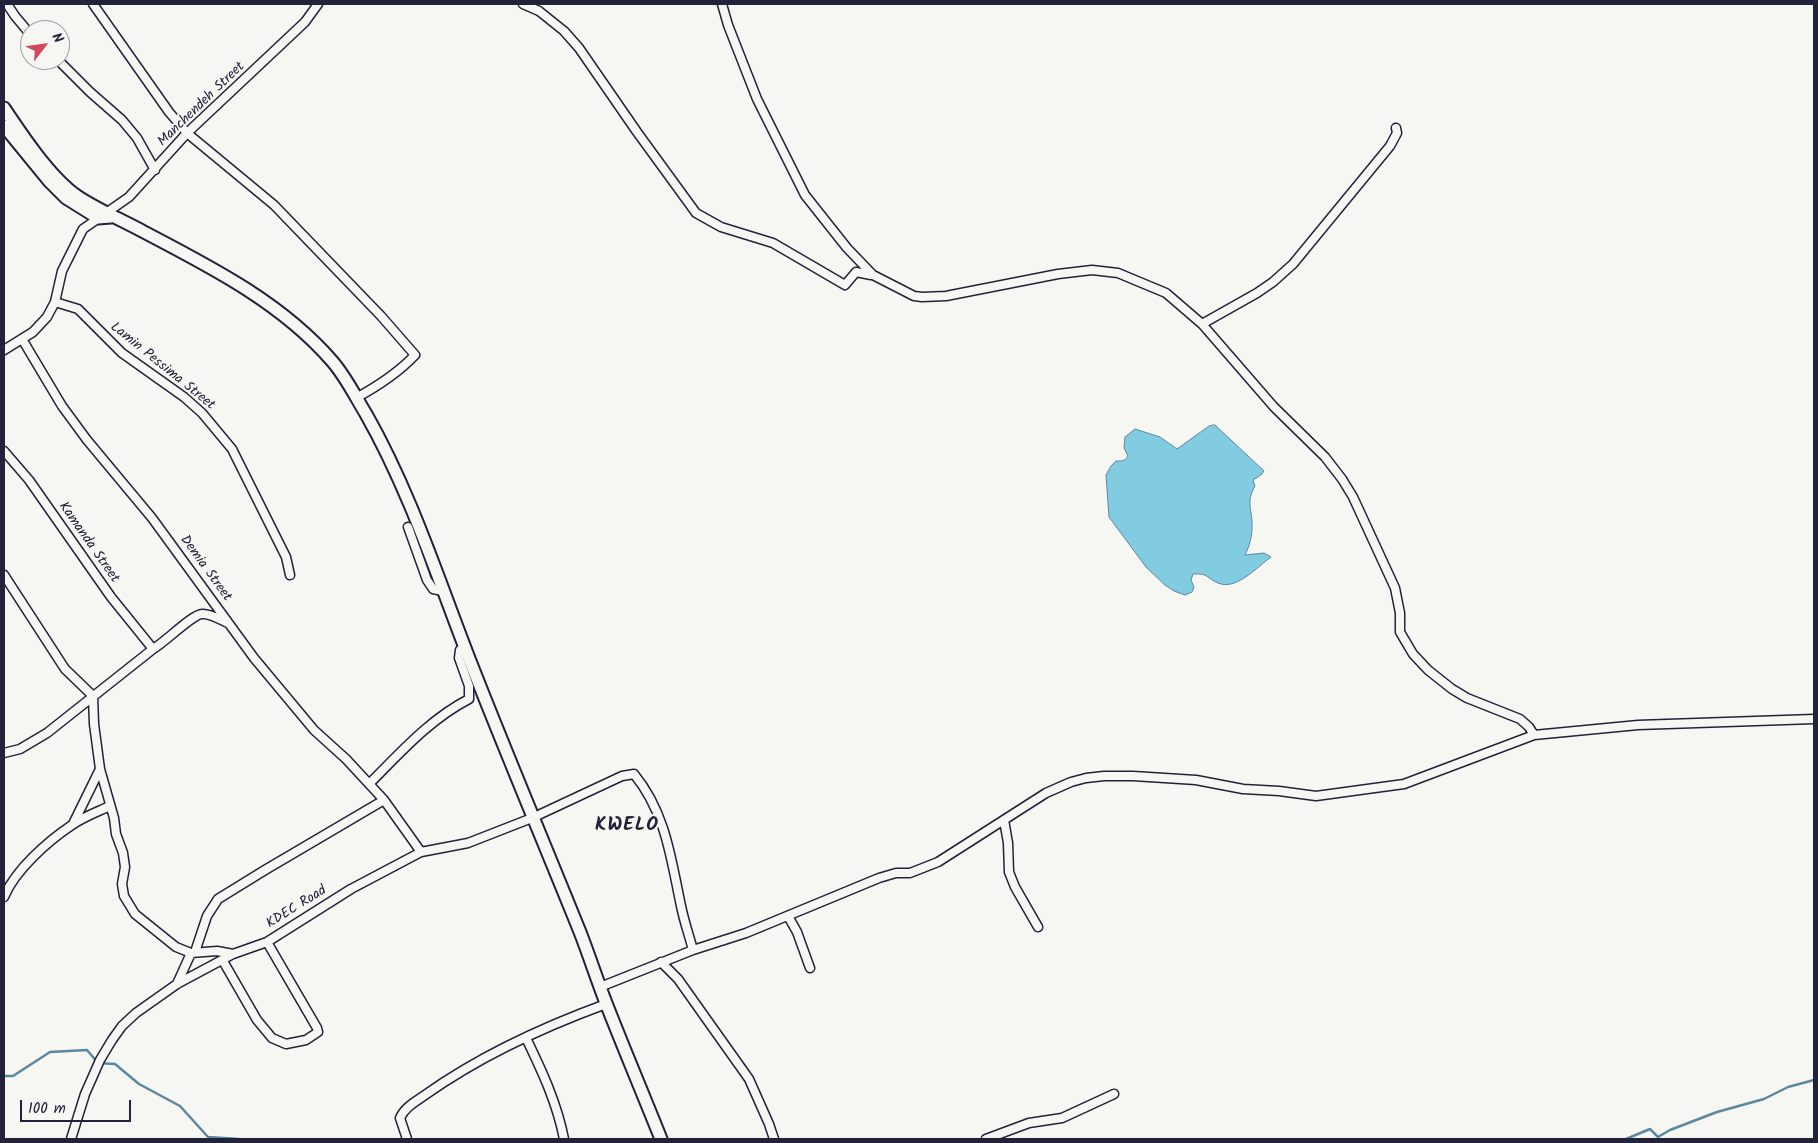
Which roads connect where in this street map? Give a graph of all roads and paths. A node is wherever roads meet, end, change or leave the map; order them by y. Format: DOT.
graph roads {
  1 [pos="7,4"];
  2 [pos="95,4"];
  3 [pos="318,4"];
  4 [pos="524,4"];
  5 [pos="722,4"];
  6 [pos="20,22"];
  7 [pos="68,70"];
  8 [pos="4,108"];
  9 [pos="4,126"];
  10 [pos="1396,128"];
  11 [pos="187,133"];
  12 [pos="155,170"];
  13 [pos="102,216"];
  14 [pos="873,275"];
  15 [pos="55,302"];
  16 [pos="1202,324"];
  17 [pos="22,339"];
  18 [pos="4,350"];
  19 [pos="356,398"];
  20 [pos="4,451"];
  21 [pos="408,527"];
  22 [pos="4,575"];
  23 [pos="290,575"];
  24 [pos="443,591"];
  25 [pos="229,624"];
  26 [pos="464,647"];
  27 [pos="153,649"];
  28 [pos="93,696"];
  29 [pos="1814,719"];
  30 [pos="1534,735"];
  31 [pos="4,754"];
  32 [pos="100,769"];
  33 [pos="370,783"];
  34 [pos="384,800"];
  35 [pos="110,806"];
  36 [pos="532,818"];
  37 [pos="1004,820"];
  38 [pos="73,824"];
  39 [pos="421,852"];
  40 [pos="4,897"];
  41 [pos="788,916"];
  42 [pos="1038,927"];
  43 [pos="267,942"];
  44 [pos="693,950"];
  45 [pos="193,952"];
  46 [pos="234,954"];
  47 [pos="223,961"];
  48 [pos="661,962"];
  49 [pos="810,968"];
  50 [pos="178,984"];
  51 [pos="600,987"];
  52 [pos="606,1004"];
  53 [pos="526,1038"];
  54 [pos="1114,1094"];
  55 [pos="71,1139"];
  56 [pos="407,1139"];
  57 [pos="564,1139"];
  58 [pos="661,1139"];
  59 [pos="774,1139"];
  60 [pos="986,1139"];
  1 -- 6 [label="street"];
  2 -- 11 [label="street"];
  3 -- 11 [label="street, Manchendeh Street"];
  4 -- 14 [label="street"];
  5 -- 14 [label="street"];
  7 -- 12 [label="street"];
  8 -- 13 [label="main road"];
  9 -- 13 [label="main road"];
  10 -- 16 [label="street"];
  11 -- 12 [label="street, Manchendeh Street"];
  11 -- 19 [label="street"];
  12 -- 13 [label="street, Manchendeh Street"];
  13 -- 15 [label="street, Manchendeh Street"];
  13 -- 19 [label="main road"];
  14 -- 16 [label="street"];
  15 -- 17 [label="street"];
  15 -- 23 [label="street, Lamin Pessima Street"];
  16 -- 30 [label="street"];
  17 -- 18 [label="street"];
  17 -- 25 [label="street, Demia Street"];
  19 -- 24 [label="main road"];
  20 -- 27 [label="street, Kamanda Street"];
  21 -- 24 [label="street"];
  22 -- 28 [label="street"];
  24 -- 26 [label="main road"];
  25 -- 27 [label="street"];
  25 -- 33 [label="street, Demia Street"];
  26 -- 33 [label="street"];
  26 -- 36 [label="main road"];
  27 -- 28 [label="street"];
  28 -- 31 [label="street"];
  28 -- 32 [label="street"];
  29 -- 30 [label="street"];
  30 -- 37 [label="street"];
  32 -- 35 [label="street"];
  32 -- 38 [label="street"];
  33 -- 34 [label="street, Demia Street"];
  34 -- 39 [label="street, Demia Street"];
  34 -- 45 [label="street"];
  35 -- 38 [label="street"];
  35 -- 45 [label="street"];
  36 -- 39 [label="street, KDEC Road"];
  36 -- 44 [label="street, KDEC Road"];
  36 -- 51 [label="main road"];
  37 -- 41 [label="street"];
  37 -- 42 [label="street"];
  38 -- 40 [label="street"];
  39 -- 43 [label="street, KDEC Road"];
  41 -- 44 [label="street"];
  41 -- 49 [label="street"];
  43 -- 46 [label="street, KDEC Road"];
  43 -- 47 [label="street"];
  44 -- 48 [label="street"];
  45 -- 46 [label="street"];
  45 -- 50 [label="street"];
  46 -- 47 [label="street, KDEC Road"];
  47 -- 50 [label="street, KDEC Road"];
  48 -- 51 [label="street"];
  48 -- 59 [label="street"];
  50 -- 55 [label="street, KDEC Road"];
  51 -- 52 [label="main road"];
  52 -- 53 [label="street"];
  52 -- 58 [label="main road"];
  53 -- 56 [label="street"];
  53 -- 57 [label="street"];
  54 -- 60 [label="street"];
}
